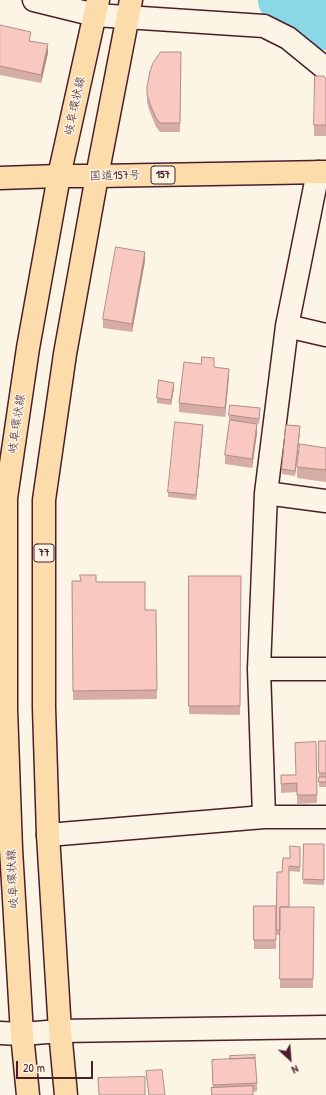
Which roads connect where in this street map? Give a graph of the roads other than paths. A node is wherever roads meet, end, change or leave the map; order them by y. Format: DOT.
graph roads {
  1 [pos="34,0"];
  2 [pos="96,8"];
  3 [pos="129,9"];
  4 [pos="326,69"];
  5 [pos="322,172"];
  6 [pos="59,176"];
  7 [pos="97,176"];
  8 [pos="0,178"];
  9 [pos="287,326"];
  10 [pos="326,335"];
  11 [pos="266,493"];
  12 [pos="326,501"];
  13 [pos="260,669"];
  14 [pos="326,669"];
  15 [pos="264,817"];
  16 [pos="326,817"];
  17 [pos="48,834"];
  18 [pos="5,850"];
  19 [pos="326,1027"];
  20 [pos="60,1031"];
  21 [pos="0,1033"];
  22 [pos="22,1034"];
  23 [pos="28,1095"];
  24 [pos="66,1095"];
  1 -- 2 [label="street"];
  2 -- 3 [label="street"];
  2 -- 6 [label="main road, 岐阜環状線"];
  3 -- 4 [label="street"];
  3 -- 7 [label="main road, 77"];
  5 -- 7 [label="main road, 国道157号 / 157"];
  5 -- 9 [label="street"];
  6 -- 7 [label="main road, 国道157号 / 157"];
  6 -- 8 [label="main road, 国道157号 / 157"];
  6 -- 18 [label="main road, 岐阜環状線"];
  7 -- 17 [label="main road, 77"];
  9 -- 10 [label="street"];
  9 -- 11 [label="street"];
  11 -- 12 [label="street"];
  11 -- 13 [label="street"];
  13 -- 14 [label="street"];
  13 -- 15 [label="street"];
  15 -- 16 [label="street"];
  15 -- 17 [label="street"];
  17 -- 20 [label="main road, 77"];
  18 -- 22 [label="main road, 岐阜環状線"];
  19 -- 20 [label="street"];
  20 -- 22 [label="street"];
  20 -- 24 [label="main road, 77"];
  21 -- 22 [label="street"];
  22 -- 23 [label="main road, 岐阜環状線"];
}
